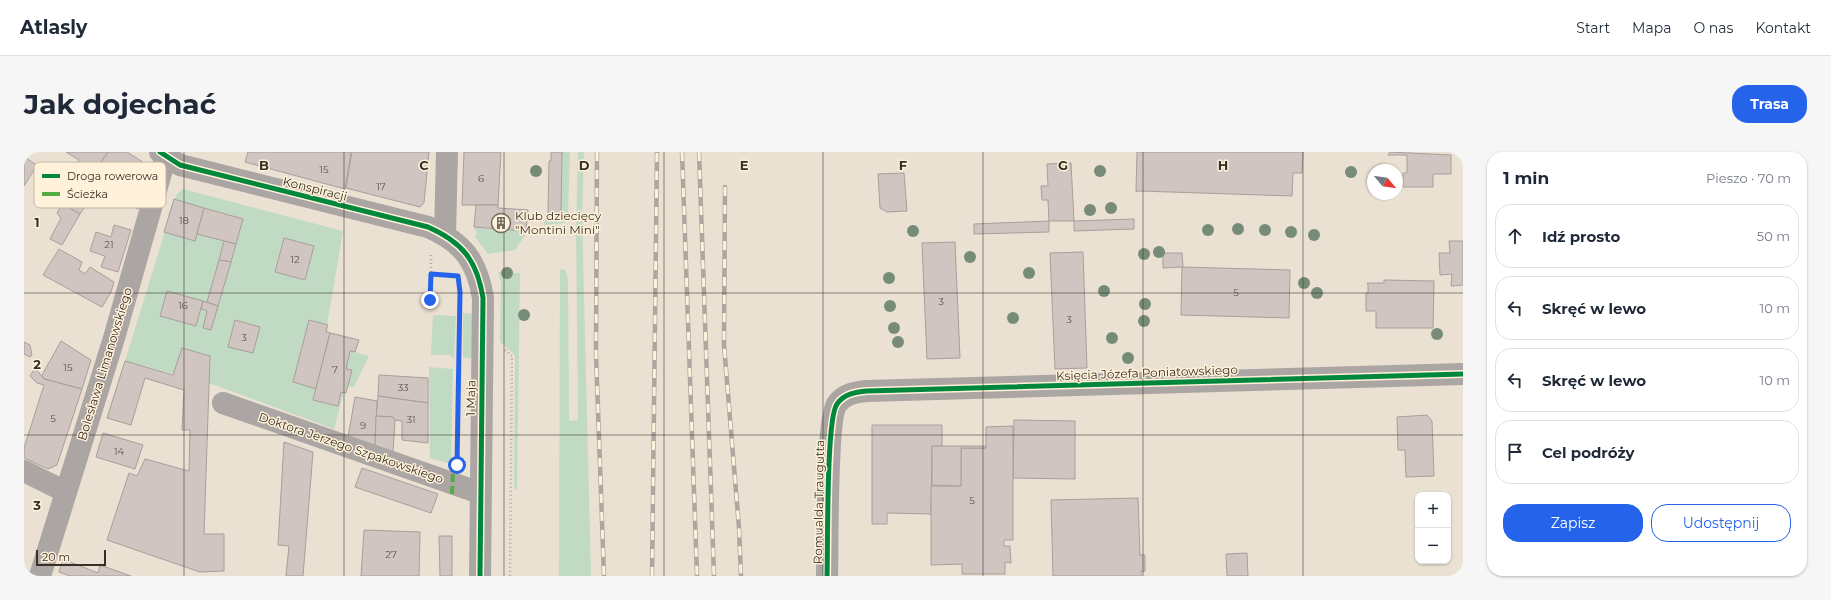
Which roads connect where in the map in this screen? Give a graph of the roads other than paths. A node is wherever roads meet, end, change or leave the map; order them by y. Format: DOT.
graph roads {
  1 [pos="447,152"];
  2 [pos="164,153"];
  3 [pos="149,208"];
  4 [pos="445,235"];
  5 [pos="1463,374"];
  6 [pos="223,403"];
  7 [pos="836,405"];
  8 [pos="24,471"];
  9 [pos="66,492"];
  10 [pos="480,493"];
  11 [pos="40,576"];
  12 [pos="480,576"];
  13 [pos="827,576"];
  1 -- 4 [label="street"];
  2 -- 4 [label="street, Konspiracji"];
  3 -- 9 [label="street, Bolesława Limanowskiego"];
  4 -- 10 [label="street, 1 Maja"];
  5 -- 7 [label="street, Księcia Józefa Poniatowskiego"];
  6 -- 10 [label="street, Doktora Jerzego Szpakowskiego"];
  7 -- 13 [label="street, Romualda Traugutta"];
  8 -- 9 [label="street"];
  9 -- 11 [label="street, Bolesława Limanowskiego"];
  10 -- 12 [label="street, 1 Maja"];
}
